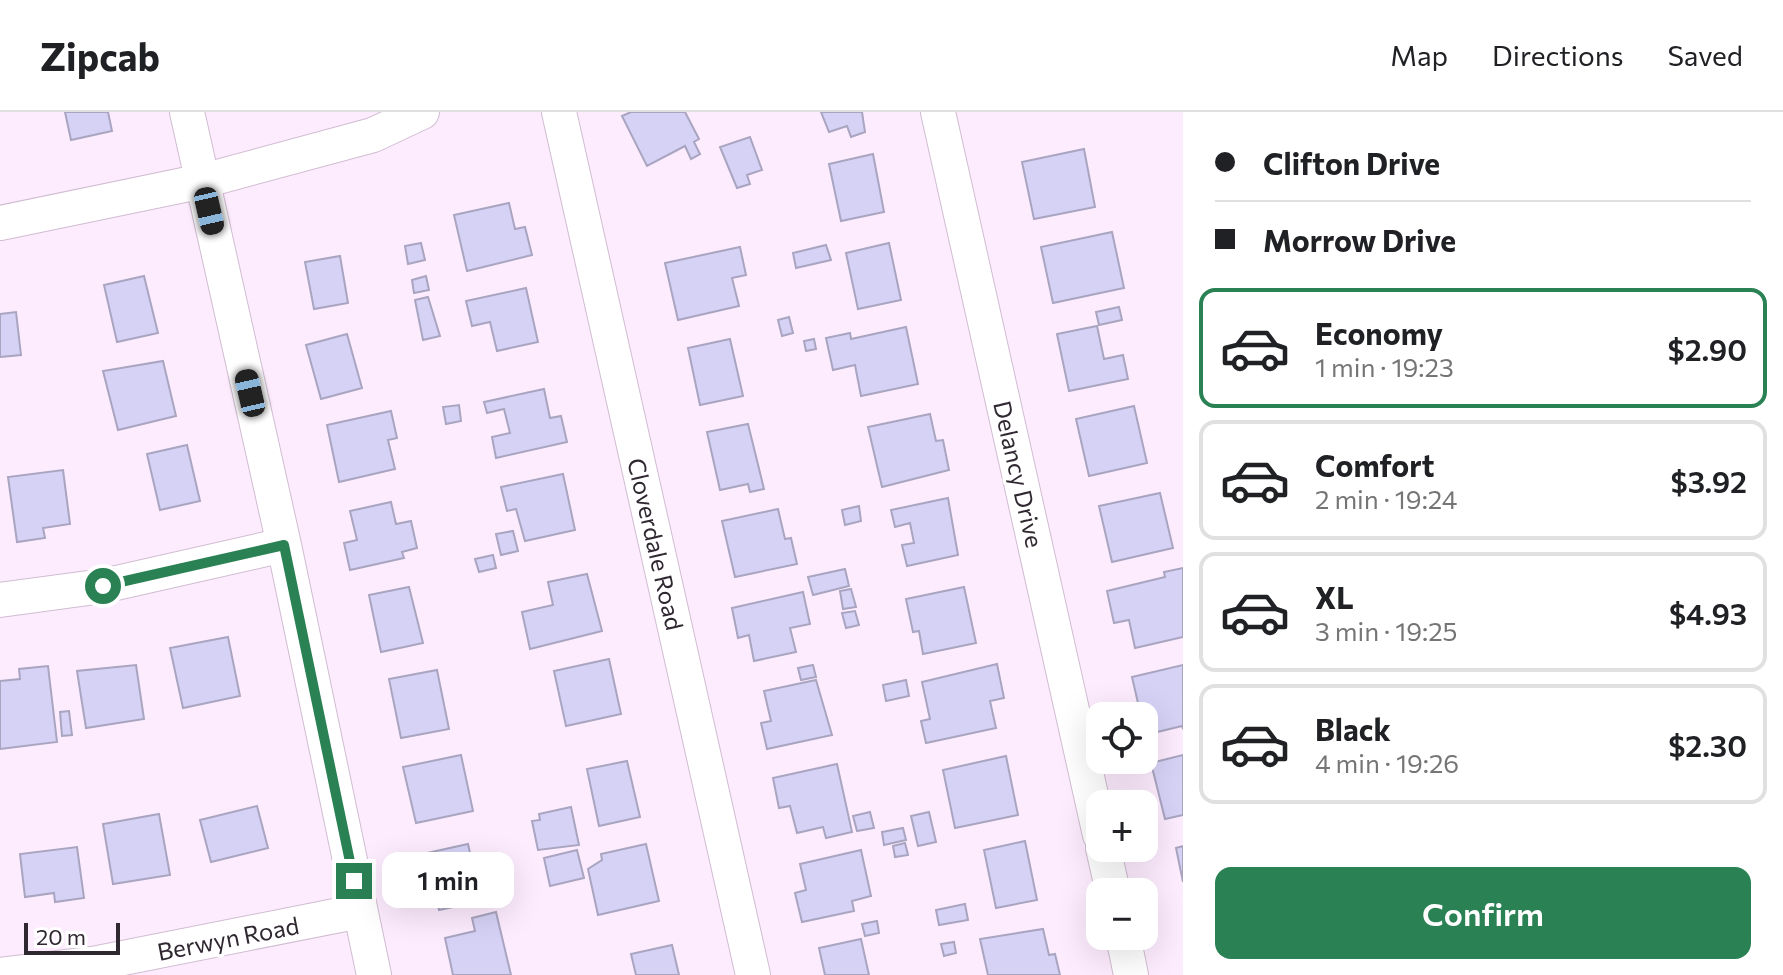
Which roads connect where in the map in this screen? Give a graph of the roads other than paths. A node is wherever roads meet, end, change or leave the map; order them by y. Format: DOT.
graph roads {
  1 [pos="187,112"];
  2 [pos="422,112"];
  3 [pos="559,112"];
  4 [pos="938,112"];
  5 [pos="203,181"];
  6 [pos="0,223"];
  7 [pos="284,545"];
  8 [pos="0,600"];
  9 [pos="1090,790"];
  10 [pos="360,911"];
  11 [pos="1126,950"];
  12 [pos="1,975"];
  13 [pos="374,975"];
  14 [pos="753,975"];
  15 [pos="1131,975"];
  1 -- 5 [label="street"];
  2 -- 5 [label="street"];
  3 -- 14 [label="street, Cloverdale Road"];
  4 -- 9 [label="street, Delancy Drive"];
  5 -- 6 [label="street"];
  5 -- 7 [label="street"];
  7 -- 8 [label="street"];
  7 -- 10 [label="street"];
  10 -- 12 [label="street, Berwyn Road"];
  10 -- 13 [label="street"];
  11 -- 15 [label="street"];
}
